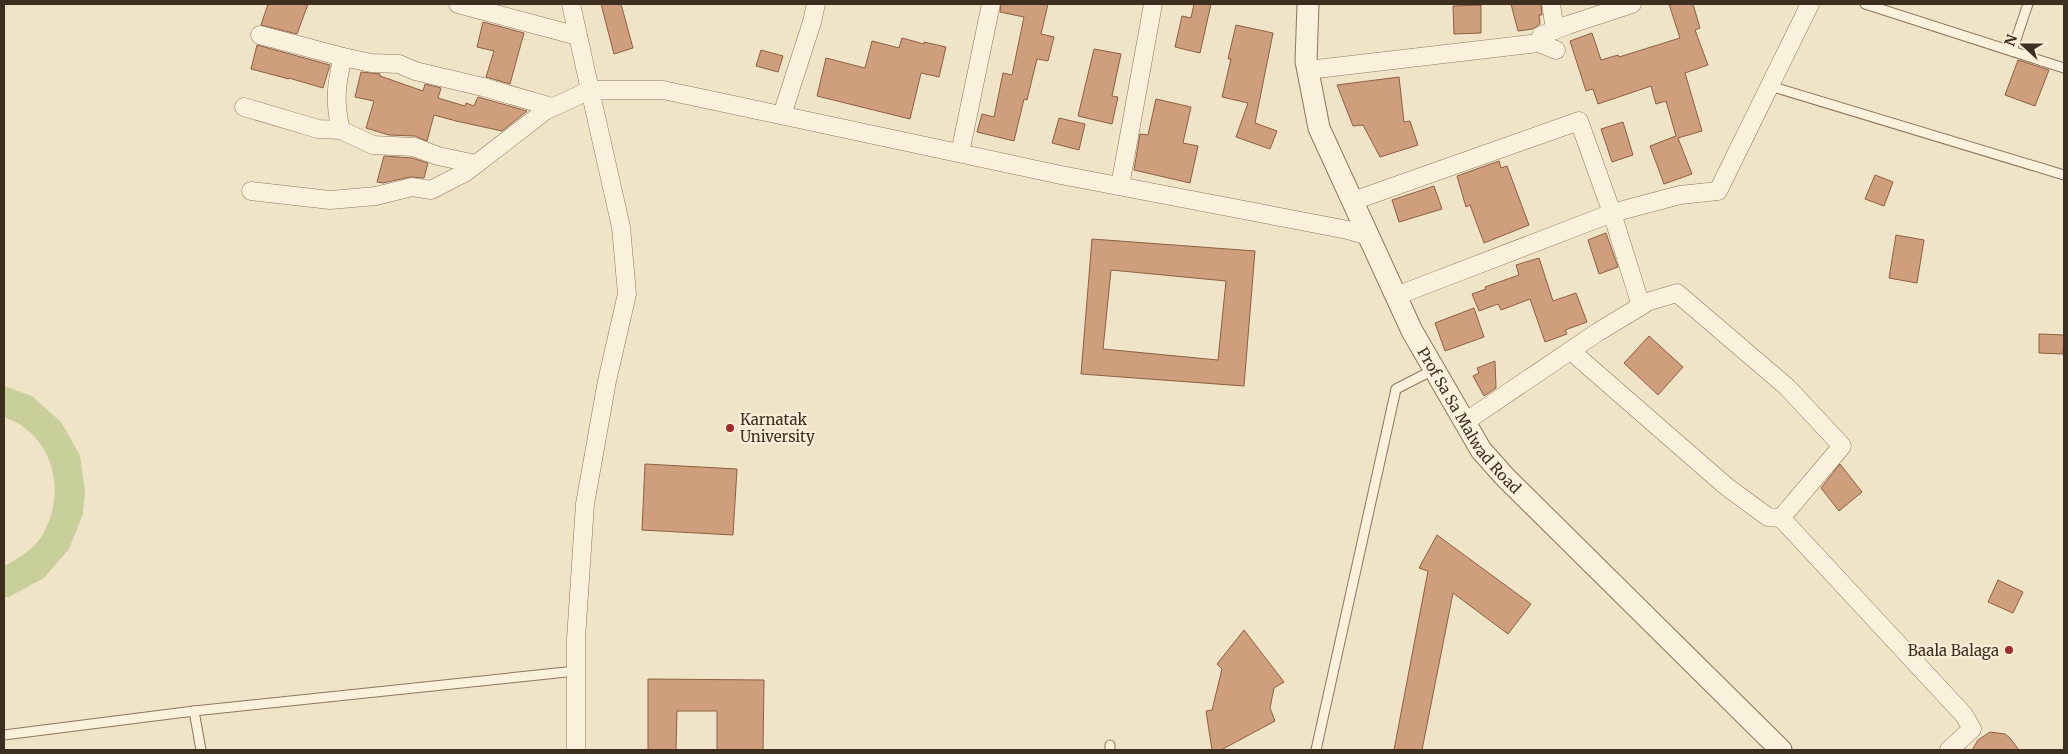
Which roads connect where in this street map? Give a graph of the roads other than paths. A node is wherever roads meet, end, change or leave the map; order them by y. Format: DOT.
graph roads {
  1 [pos="458,4"];
  2 [pos="571,4"];
  3 [pos="816,4"];
  4 [pos="991,4"];
  5 [pos="1154,4"];
  6 [pos="1308,4"];
  7 [pos="1551,4"];
  8 [pos="1632,4"];
  9 [pos="1810,4"];
  10 [pos="1865,4"];
  11 [pos="2028,4"];
  12 [pos="1555,30"];
  13 [pos="260,35"];
  14 [pos="578,36"];
  15 [pos="1539,43"];
  16 [pos="1556,50"];
  17 [pos="2012,51"];
  18 [pos="343,57"];
  19 [pos="2064,68"];
  20 [pos="1308,70"];
  21 [pos="1770,86"];
  22 [pos="590,90"];
  23 [pos="244,106"];
  24 [pos="552,108"];
  25 [pos="782,115"];
  26 [pos="341,130"];
  27 [pos="960,153"];
  28 [pos="476,164"];
  29 [pos="2064,175"];
  30 [pos="1120,186"];
  31 [pos="251,191"];
  32 [pos="1353,201"];
  33 [pos="1612,213"];
  34 [pos="1369,236"];
  35 [pos="1396,296"];
  36 [pos="1641,306"];
  37 [pos="1571,351"];
  38 [pos="1435,369"];
  39 [pos="1465,422"];
  40 [pos="1781,518"];
  41 [pos="576,671"];
  42 [pos="194,711"];
  43 [pos="4,735"];
  44 [pos="201,750"];
  45 [pos="576,750"];
  46 [pos="1316,750"];
  47 [pos="1782,750"];
  48 [pos="1949,750"];
  1 -- 14 [label="street"];
  2 -- 14 [label="street"];
  3 -- 25 [label="street"];
  4 -- 27 [label="street"];
  5 -- 30 [label="street"];
  6 -- 20 [label="street, Prof Sa Sa Malwad Road"];
  7 -- 12 [label="street"];
  8 -- 12 [label="street"];
  9 -- 21 [label="street"];
  10 -- 17 [label="lane"];
  11 -- 17 [label="lane"];
  12 -- 15 [label="street"];
  13 -- 18 [label="street"];
  14 -- 22 [label="street"];
  15 -- 16 [label="street"];
  15 -- 20 [label="street"];
  17 -- 19 [label="lane"];
  18 -- 24 [label="street"];
  18 -- 26 [label="street"];
  20 -- 32 [label="street, Prof Sa Sa Malwad Road"];
  21 -- 29 [label="lane"];
  21 -- 33 [label="street"];
  22 -- 24 [label="street"];
  22 -- 25 [label="street"];
  22 -- 41 [label="street"];
  23 -- 26 [label="street"];
  24 -- 28 [label="street"];
  25 -- 27 [label="street"];
  26 -- 28 [label="street"];
  27 -- 30 [label="street"];
  28 -- 31 [label="street"];
  30 -- 34 [label="street"];
  32 -- 33 [label="street"];
  32 -- 34 [label="street, Prof Sa Sa Malwad Road"];
  33 -- 35 [label="street"];
  33 -- 36 [label="street"];
  34 -- 35 [label="street, Prof Sa Sa Malwad Road"];
  35 -- 38 [label="street, Prof Sa Sa Malwad Road"];
  36 -- 37 [label="street"];
  36 -- 40 [label="street"];
  37 -- 39 [label="street"];
  37 -- 40 [label="street"];
  38 -- 39 [label="street, Prof Sa Sa Malwad Road"];
  38 -- 46 [label="lane"];
  39 -- 47 [label="street, Prof Sa Sa Malwad Road"];
  40 -- 48 [label="street"];
  41 -- 42 [label="lane"];
  41 -- 45 [label="street"];
  42 -- 43 [label="lane"];
  42 -- 44 [label="lane"];
}
